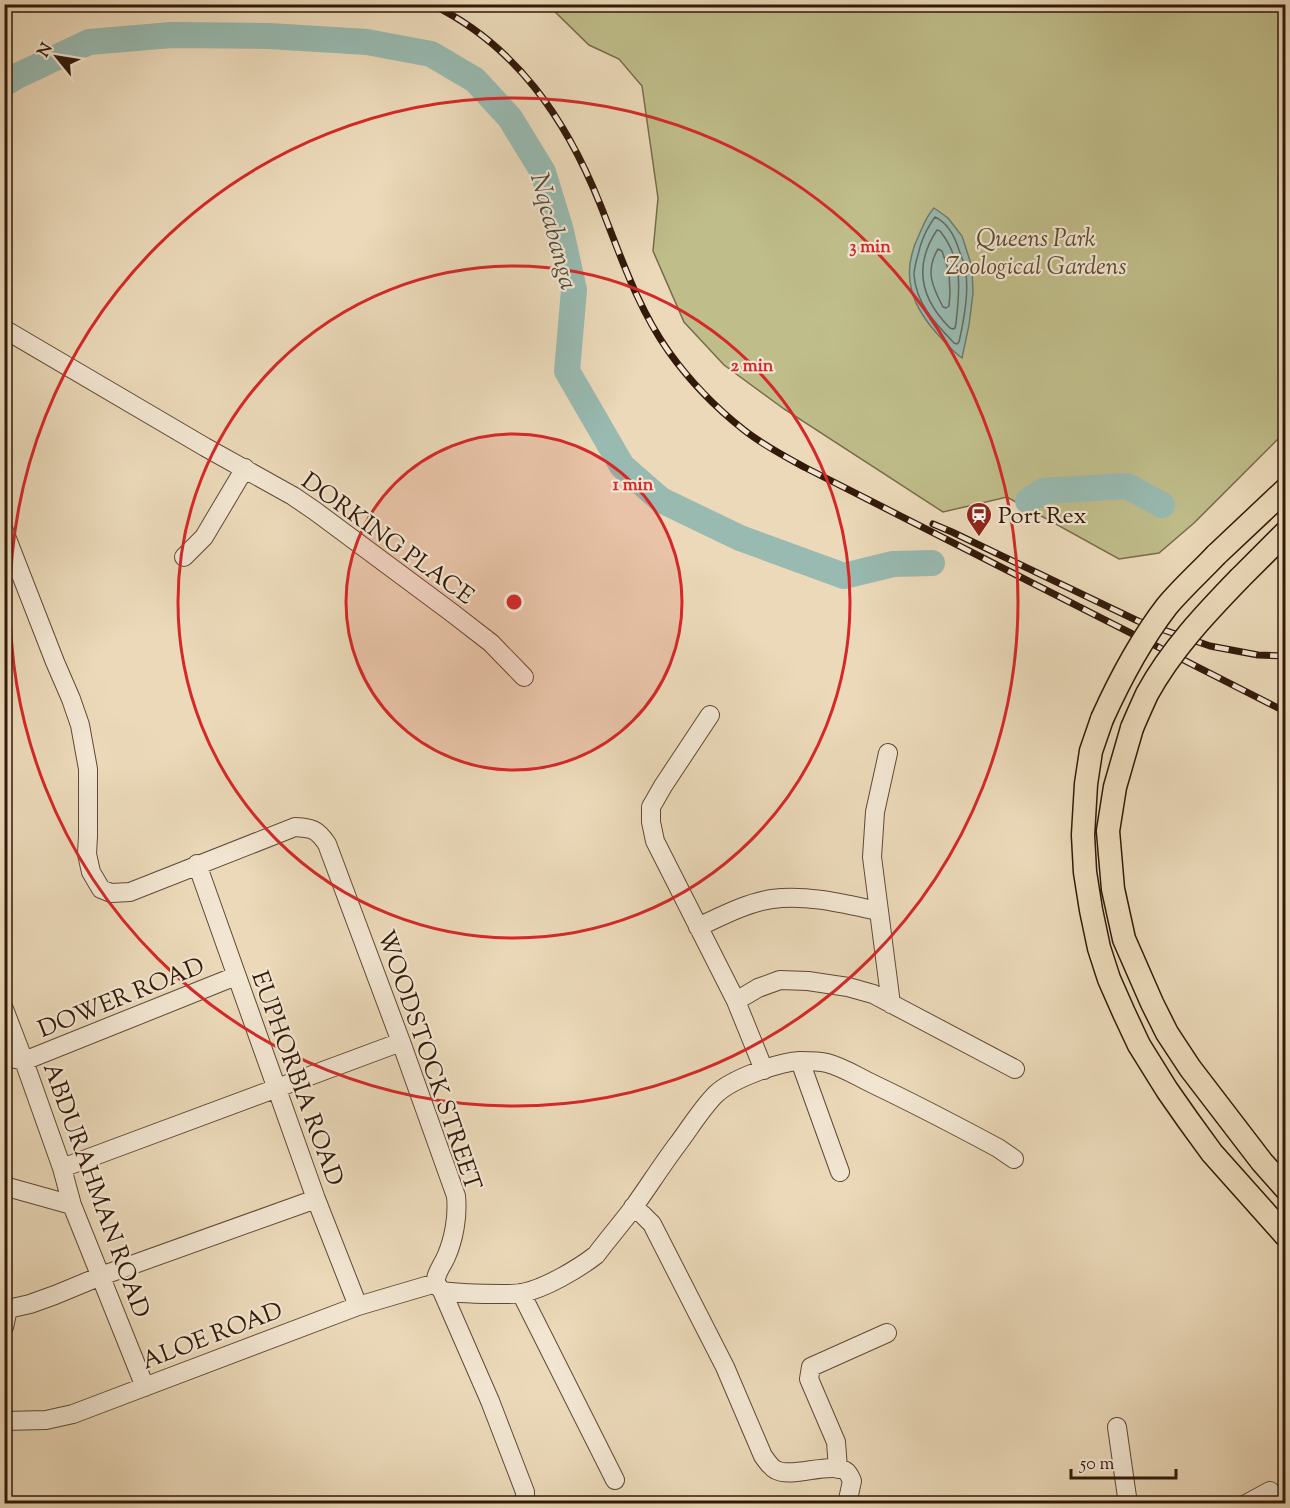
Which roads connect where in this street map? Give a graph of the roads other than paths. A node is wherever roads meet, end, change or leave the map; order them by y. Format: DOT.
graph roads {
  1 [pos="4,329"];
  2 [pos="245,468"];
  3 [pos="1286,489"];
  4 [pos="4,531"];
  5 [pos="1286,532"];
  6 [pos="184,557"];
  7 [pos="524,677"];
  8 [pos="710,715"];
  9 [pos="888,753"];
  10 [pos="196,864"];
  11 [pos="878,911"];
  12 [pos="698,927"];
  13 [pos="236,976"];
  14 [pos="736,1000"];
  15 [pos="891,1004"];
  16 [pos="4,1010"];
  17 [pos="401,1042"];
  18 [pos="4,1056"];
  19 [pos="24,1061"];
  20 [pos="800,1061"];
  21 [pos="1015,1069"];
  22 [pos="764,1070"];
  23 [pos="276,1089"];
  24 [pos="1014,1159"];
  25 [pos="62,1168"];
  26 [pos="840,1172"];
  27 [pos="4,1186"];
  28 [pos="1286,1190"];
  29 [pos="316,1199"];
  30 [pos="72,1206"];
  31 [pos="633,1207"];
  32 [pos="1286,1236"];
  33 [pos="101,1276"];
  34 [pos="439,1287"];
  35 [pos="521,1293"];
  36 [pos="357,1306"];
  37 [pos="6,1308"];
  38 [pos="4,1327"];
  39 [pos="887,1334"];
  40 [pos="145,1387"];
  41 [pos="4,1421"];
  42 [pos="1117,1427"];
  43 [pos="838,1469"];
  44 [pos="615,1480"];
  45 [pos="1270,1491"];
  46 [pos="525,1498"];
  47 [pos="847,1503"];
  48 [pos="1128,1503"];
  49 [pos="1246,1503"];
  1 -- 2 [label="street, DORKING PLACE"];
  2 -- 6 [label="street"];
  2 -- 7 [label="street, DORKING PLACE"];
  3 -- 32 [label="main road, bridge"];
  4 -- 10 [label="street"];
  5 -- 28 [label="main road, bridge"];
  8 -- 12 [label="street"];
  9 -- 11 [label="street"];
  10 -- 13 [label="street, EUPHORBIA ROAD"];
  10 -- 17 [label="street, WOODSTOCK STREET"];
  11 -- 12 [label="street"];
  11 -- 15 [label="street"];
  12 -- 14 [label="street"];
  13 -- 19 [label="street, DOWER ROAD"];
  13 -- 23 [label="street, EUPHORBIA ROAD"];
  14 -- 15 [label="street"];
  14 -- 22 [label="street"];
  15 -- 21 [label="street"];
  16 -- 19 [label="street, ABDURAHMAN ROAD"];
  17 -- 23 [label="street"];
  17 -- 34 [label="street, WOODSTOCK STREET"];
  18 -- 19 [label="street"];
  19 -- 25 [label="street, ABDURAHMAN ROAD"];
  20 -- 22 [label="street"];
  20 -- 24 [label="street"];
  20 -- 26 [label="street"];
  22 -- 31 [label="street"];
  23 -- 25 [label="street"];
  23 -- 29 [label="street, EUPHORBIA ROAD"];
  25 -- 30 [label="street, ABDURAHMAN ROAD"];
  27 -- 30 [label="street"];
  29 -- 33 [label="street"];
  29 -- 36 [label="street, EUPHORBIA ROAD"];
  30 -- 33 [label="street, ABDURAHMAN ROAD"];
  31 -- 35 [label="street"];
  31 -- 43 [label="street"];
  33 -- 37 [label="street"];
  33 -- 40 [label="street, ABDURAHMAN ROAD"];
  34 -- 35 [label="street"];
  34 -- 36 [label="street, ALOE ROAD"];
  34 -- 46 [label="street"];
  35 -- 44 [label="street"];
  36 -- 40 [label="street, ALOE ROAD"];
  37 -- 38 [label="street"];
  39 -- 43 [label="street"];
  40 -- 41 [label="street, ALOE ROAD"];
  42 -- 48 [label="street"];
  43 -- 47 [label="street"];
  45 -- 49 [label="street"];
}
